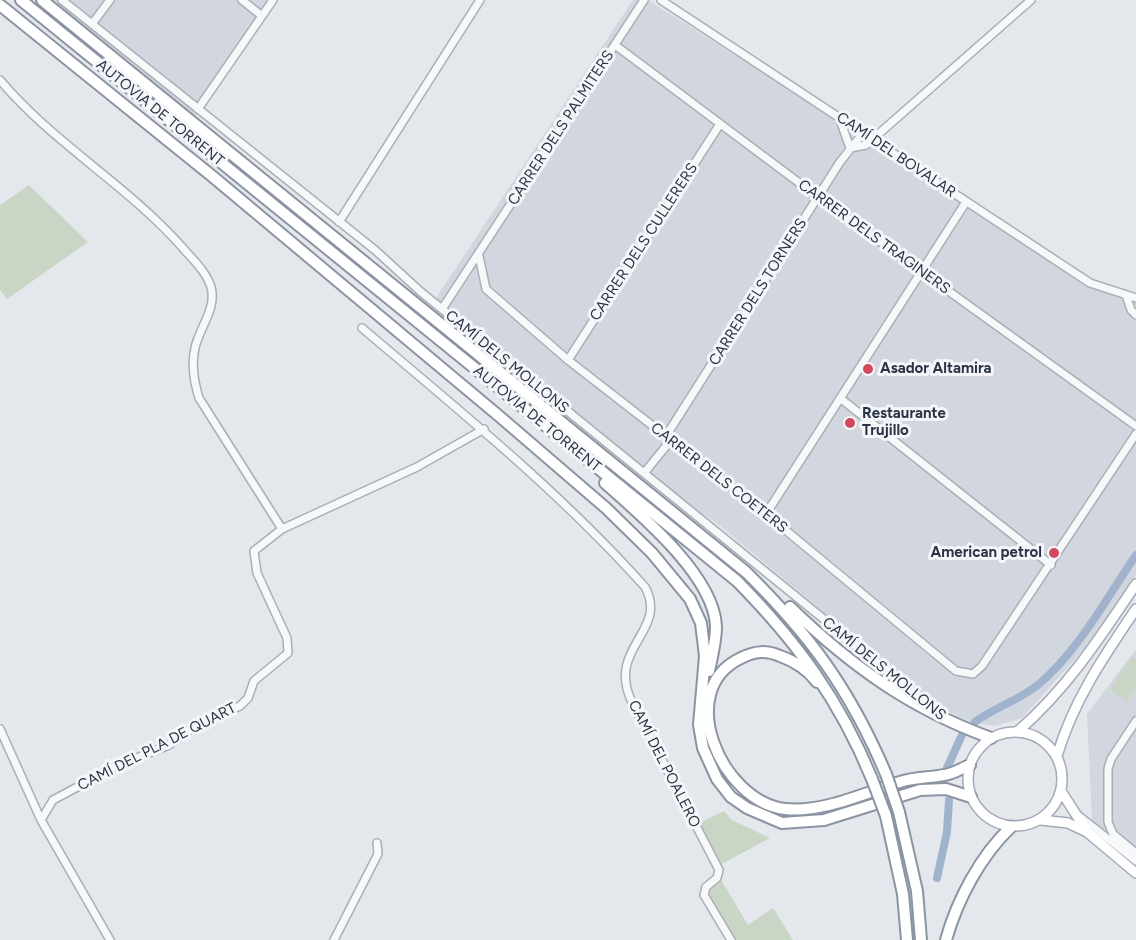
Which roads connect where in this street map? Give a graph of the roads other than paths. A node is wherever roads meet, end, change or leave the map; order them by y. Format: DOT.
graph roads {
  1 [pos="21,0"];
  2 [pos="42,0"];
  3 [pos="62,0"];
  4 [pos="110,0"];
  5 [pos="242,0"];
  6 [pos="273,0"];
  7 [pos="480,0"];
  8 [pos="644,0"];
  9 [pos="661,0"];
  10 [pos="1031,0"];
  11 [pos="0,5"];
  12 [pos="262,16"];
  13 [pos="92,24"];
  14 [pos="615,45"];
  15 [pos="0,80"];
  16 [pos="198,109"];
  17 [pos="839,117"];
  18 [pos="720,124"];
  19 [pos="863,133"];
  20 [pos="872,138"];
  21 [pos="850,148"];
  22 [pos="818,197"];
  23 [pos="966,202"];
  24 [pos="339,222"];
  25 [pos="479,256"];
  26 [pos="921,271"];
  27 [pos="1126,296"];
  28 [pos="1136,298"];
  29 [pos="442,309"];
  30 [pos="1136,315"];
  31 [pos="362,328"];
  32 [pos="568,360"];
  33 [pos="512,398"];
  34 [pos="840,398"];
  35 [pos="1136,426"];
  36 [pos="484,429"];
  37 [pos="1136,434"];
  38 [pos="669,438"];
  39 [pos="645,472"];
  40 [pos="766,514"];
  41 [pos="680,516"];
  42 [pos="282,530"];
  43 [pos="1051,565"];
  44 [pos="1136,584"];
  45 [pos="1136,609"];
  46 [pos="1136,721"];
  47 [pos="952,724"];
  48 [pos="699,725"];
  49 [pos="0,729"];
  50 [pos="1017,732"];
  51 [pos="991,738"];
  52 [pos="1057,756"];
  53 [pos="970,765"];
  54 [pos="870,780"];
  55 [pos="1061,791"];
  56 [pos="971,797"];
  57 [pos="1074,811"];
  58 [pos="884,817"];
  59 [pos="41,820"];
  60 [pos="1041,820"];
  61 [pos="1011,827"];
  62 [pos="1087,832"];
  63 [pos="377,843"];
  64 [pos="1136,854"];
  65 [pos="1136,861"];
  66 [pos="1136,873"];
  67 [pos="110,940"];
  68 [pos="334,940"];
  69 [pos="731,940"];
  70 [pos="902,940"];
  71 [pos="907,940"];
  72 [pos="921,940"];
  73 [pos="946,940"];
  1 -- 33 [label="highway, AUTOVIA DE TORRENT"];
  2 -- 41 [label="highway, AUTOVIA DE TORRENT"];
  3 -- 13 [label="street, CAMÍ DELS MOLLONS"];
  4 -- 13 [label="street"];
  5 -- 12 [label="street"];
  6 -- 12 [label="street"];
  7 -- 24 [label="street"];
  8 -- 14 [label="street, CARRER DELS PALMITERS"];
  9 -- 17 [label="street, CAMÍ DEL BOVALAR"];
  10 -- 20 [label="street"];
  11 -- 48 [label="highway"];
  12 -- 16 [label="street"];
  13 -- 16 [label="street, CAMÍ DELS MOLLONS"];
  14 -- 18 [label="street, CARRER DELS TRAGINERS"];
  14 -- 25 [label="street, CARRER DELS PALMITERS"];
  15 -- 42 [label="street"];
  16 -- 24 [label="street, CAMÍ DELS MOLLONS"];
  17 -- 19 [label="street, CAMÍ DEL BOVALAR"];
  17 -- 21 [label="street"];
  18 -- 22 [label="street, CARRER DELS TRAGINERS"];
  18 -- 32 [label="street, CARRER DELS CULLERERS"];
  19 -- 20 [label="street, CAMÍ DEL BOVALAR"];
  19 -- 21 [label="street, CARRER DELS TORNERS"];
  20 -- 21 [label="street"];
  20 -- 23 [label="street, CAMÍ DEL BOVALAR"];
  21 -- 22 [label="street, CARRER DELS TORNERS"];
  22 -- 26 [label="street, CARRER DELS TRAGINERS"];
  22 -- 38 [label="street, CARRER DELS TORNERS"];
  23 -- 26 [label="street"];
  23 -- 27 [label="street, CAMÍ DEL BOVALAR"];
  24 -- 29 [label="street, CAMÍ DELS MOLLONS"];
  25 -- 29 [label="street, CARRER DELS PALMITERS"];
  25 -- 32 [label="street, CARRER DELS COETERS"];
  26 -- 34 [label="street"];
  26 -- 35 [label="street, CARRER DELS TRAGINERS"];
  27 -- 28 [label="street, CAMÍ DEL BOVALAR"];
  27 -- 30 [label="street"];
  29 -- 39 [label="street, CAMÍ DELS MOLLONS"];
  31 -- 36 [label="street"];
  32 -- 38 [label="street, CARRER DELS COETERS"];
  33 -- 48 [label="highway"];
  33 -- 54 [label="highway, AUTOVIA DE TORRENT"];
  34 -- 40 [label="street"];
  34 -- 43 [label="street"];
  36 -- 42 [label="street, CAMÍ DEL PLA DE QUART"];
  36 -- 69 [label="street, CAMÍ DEL POALERO"];
  37 -- 43 [label="street"];
  38 -- 39 [label="street, CARRER DELS TORNERS"];
  38 -- 40 [label="street, CARRER DELS COETERS"];
  39 -- 47 [label="street, CAMÍ DELS MOLLONS"];
  40 -- 43 [label="street, CARRER DELS COETERS"];
  41 -- 47 [label="highway"];
  41 -- 72 [label="highway, AUTOVIA DE TORRENT, bridge"];
  42 -- 59 [label="street, CAMÍ DEL PLA DE QUART"];
  44 -- 50 [label="main road"];
  45 -- 52 [label="main road"];
  46 -- 64 [label="street"];
  47 -- 51 [label="highway"];
  48 -- 56 [label="highway"];
  49 -- 59 [label="street"];
  50 -- 51 [label="main road"];
  50 -- 52 [label="main road"];
  51 -- 53 [label="main road"];
  52 -- 55 [label="main road"];
  53 -- 54 [label="highway"];
  53 -- 56 [label="main road"];
  54 -- 58 [label="highway, AUTOVIA DE TORRENT, bridge"];
  55 -- 57 [label="main road"];
  55 -- 60 [label="main road"];
  56 -- 61 [label="main road"];
  57 -- 62 [label="main road"];
  57 -- 65 [label="street"];
  58 -- 70 [label="highway"];
  58 -- 71 [label="highway, AUTOVIA DE TORRENT"];
  59 -- 67 [label="street"];
  60 -- 61 [label="main road"];
  60 -- 62 [label="main road"];
  61 -- 73 [label="highway"];
  62 -- 66 [label="main road"];
  63 -- 68 [label="street"];
}
